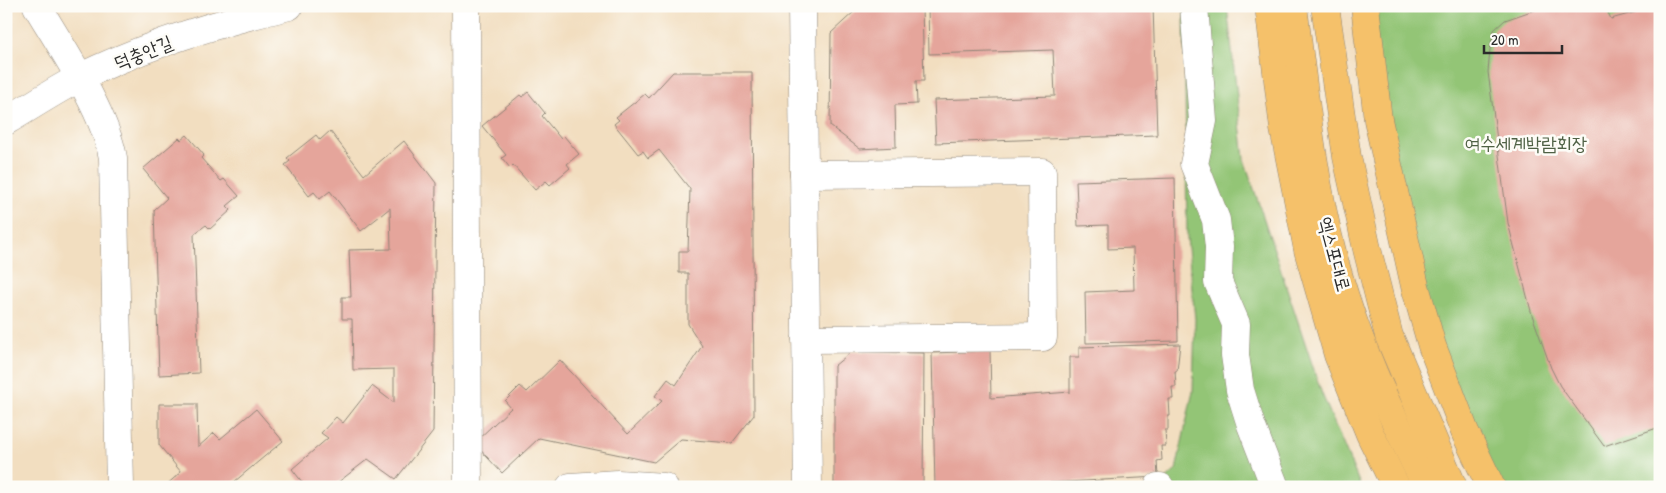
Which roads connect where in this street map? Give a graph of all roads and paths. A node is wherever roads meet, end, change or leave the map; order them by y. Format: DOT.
graph roads {
  1 [pos="38,6"];
  2 [pos="289,6"];
  3 [pos="466,6"];
  4 [pos="802,6"];
  5 [pos="1194,6"];
  6 [pos="1269,6"];
  7 [pos="1293,6"];
  8 [pos="1324,6"];
  9 [pos="1365,6"];
  10 [pos="79,78"];
  11 [pos="6,121"];
  12 [pos="804,174"];
  13 [pos="806,340"];
  14 [pos="1272,486"];
  15 [pos="120,487"];
  16 [pos="468,487"];
  17 [pos="570,487"];
  18 [pos="664,487"];
  19 [pos="808,487"];
  20 [pos="1396,487"];
  21 [pos="1427,487"];
  22 [pos="1453,487"];
  23 [pos="1491,487"];
  1 -- 10 [label="street"];
  2 -- 10 [label="street, 덕충안길"];
  3 -- 16 [label="street"];
  4 -- 12 [label="street"];
  5 -- 14 [label="street"];
  6 -- 20 [label="main road"];
  7 -- 21 [label="main road, 엑스포대로"];
  8 -- 22 [label="main road, 엑스포대로"];
  9 -- 23 [label="main road"];
  10 -- 11 [label="street, 덕충안길"];
  10 -- 15 [label="street"];
  12 -- 13 [label="street"];
  12 -- 13 [label="street"];
  13 -- 19 [label="street"];
  17 -- 18 [label="street"];
}
